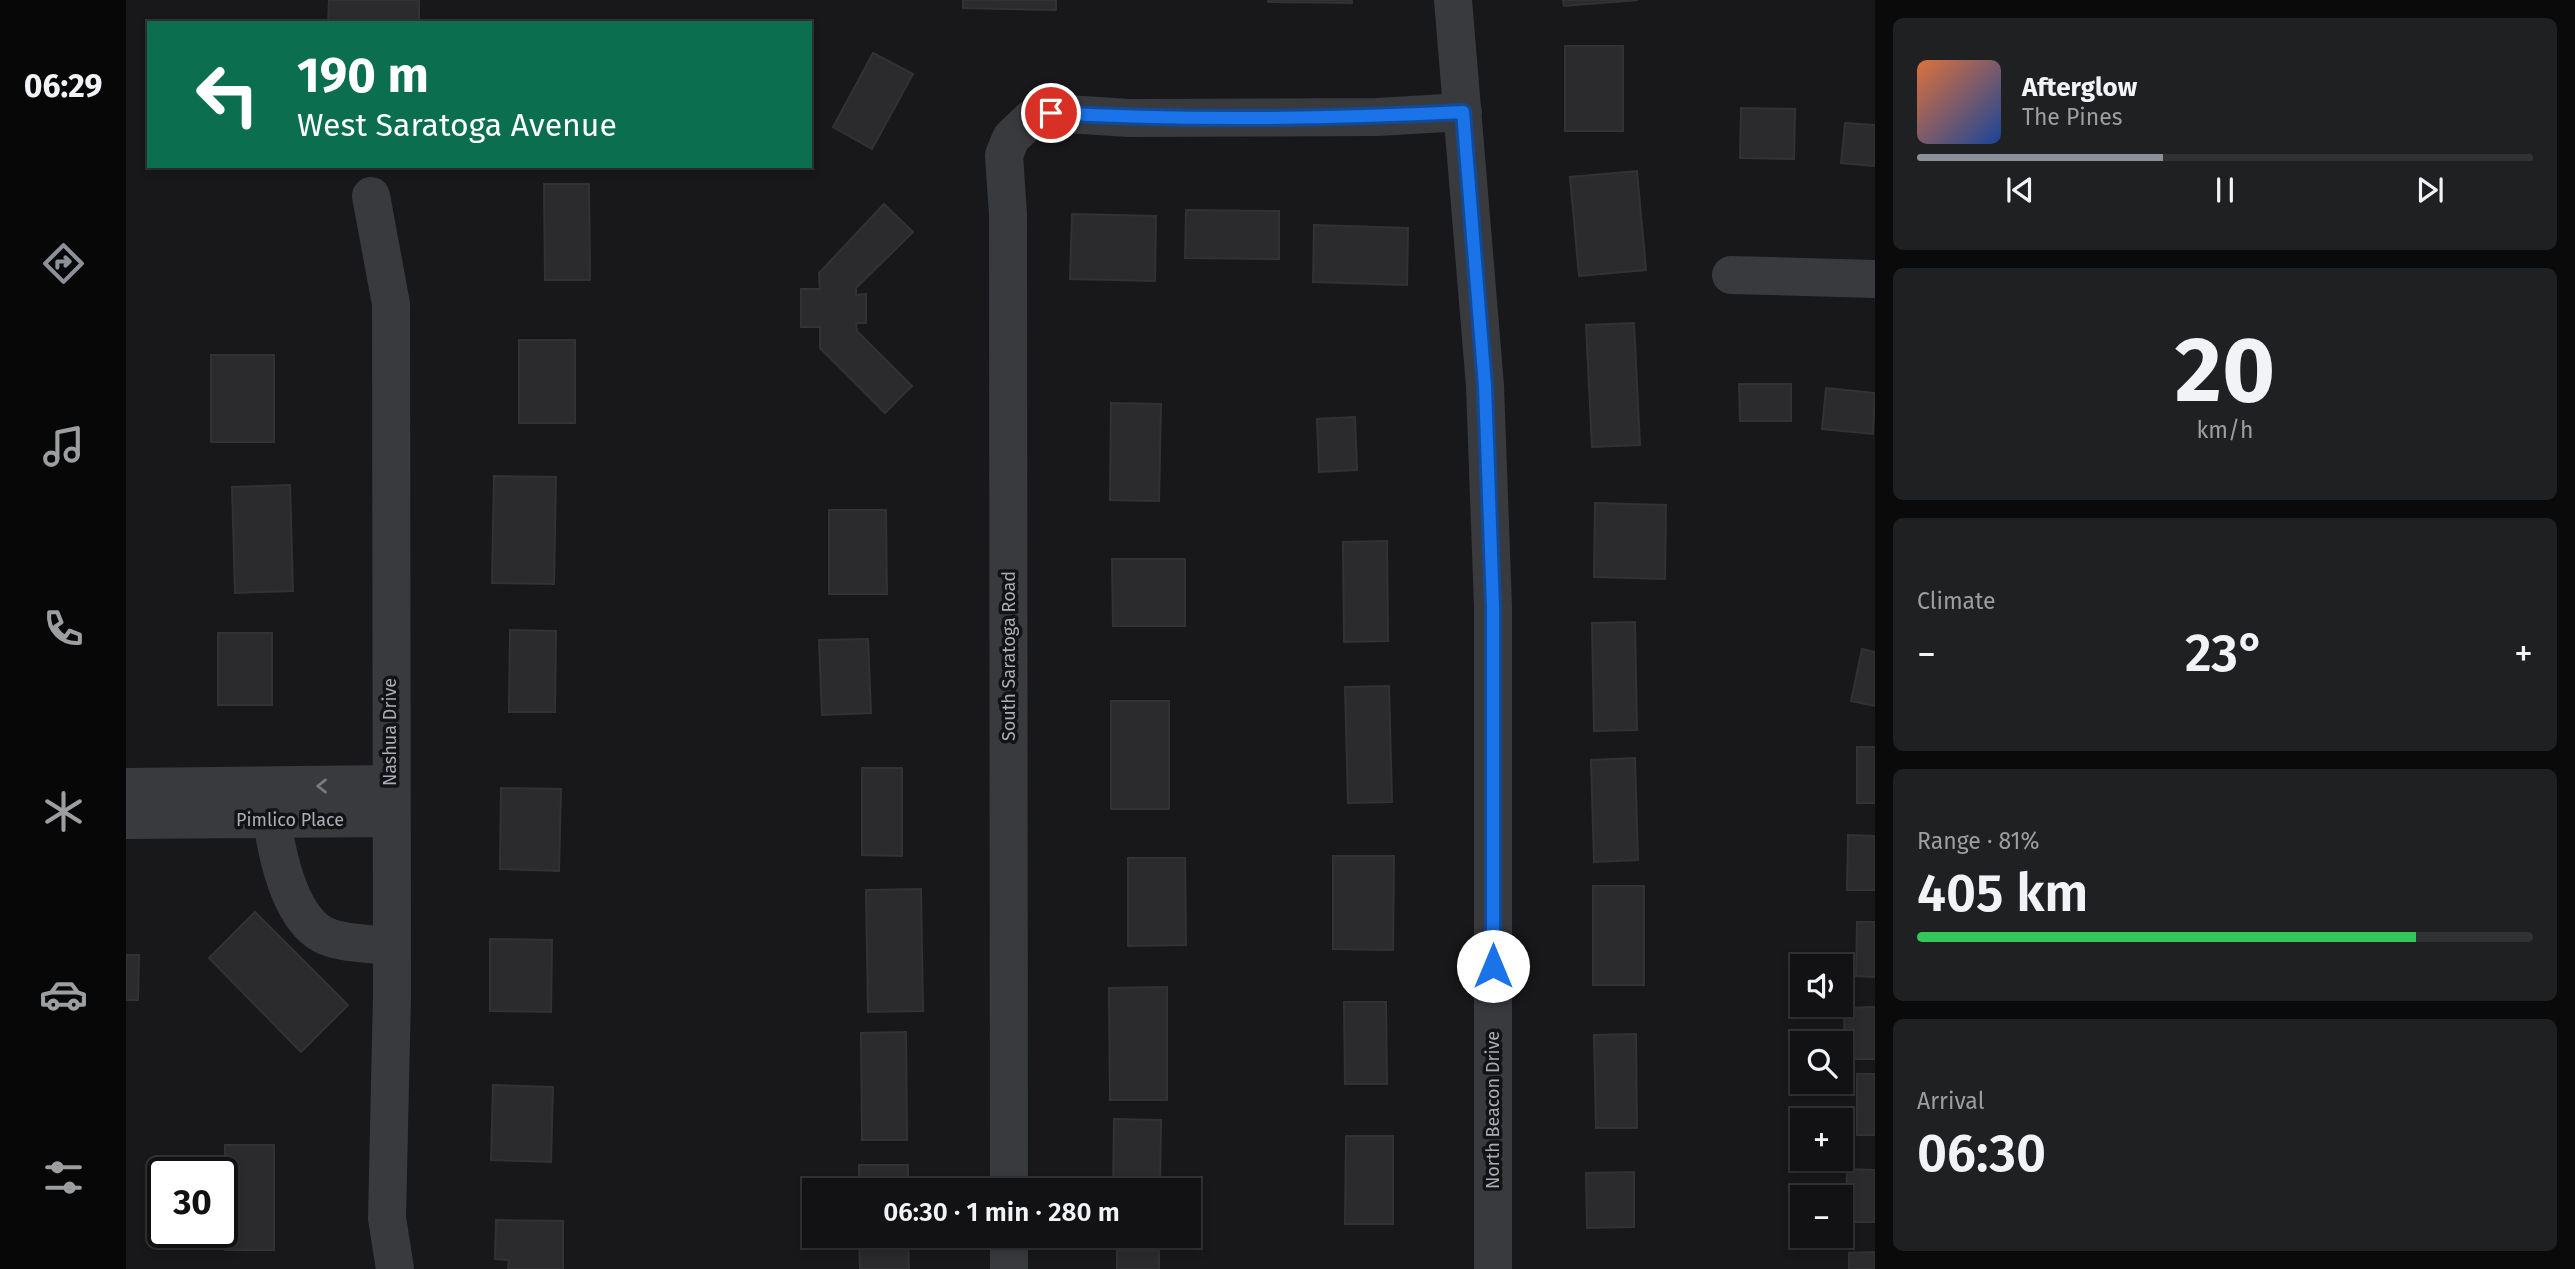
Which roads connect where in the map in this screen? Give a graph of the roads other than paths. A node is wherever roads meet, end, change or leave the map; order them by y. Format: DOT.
graph roads {
  1 [pos="1453,0"];
  2 [pos="1463,112"];
  3 [pos="372,196"];
  4 [pos="1731,275"];
  5 [pos="1875,279"];
  6 [pos="126,787"];
  7 [pos="390,801"];
  8 [pos="189,803"];
  9 [pos="126,820"];
  10 [pos="272,820"];
  11 [pos="392,946"];
  12 [pos="1009,1178"];
  13 [pos="1009,1248"];
  14 [pos="395,1269"];
  15 [pos="1009,1269"];
  16 [pos="1493,1269"];
  1 -- 2 [label="street, North Beacon Drive"];
  2 -- 12 [label="street, South Saratoga Road"];
  2 -- 16 [label="street, North Beacon Drive"];
  3 -- 7 [label="street, Nashua Drive"];
  4 -- 5 [label="street"];
  6 -- 8 [label="street, Pimlico Place"];
  7 -- 8 [label="street, Pimlico Place, one-way"];
  7 -- 10 [label="street, Pimlico Place"];
  7 -- 11 [label="street, Nashua Drive"];
  8 -- 9 [label="street, Pimlico Place"];
  8 -- 10 [label="street, Pimlico Place"];
  10 -- 11 [label="street"];
  11 -- 14 [label="street, Nashua Drive"];
  13 -- 15 [label="street"];
}
